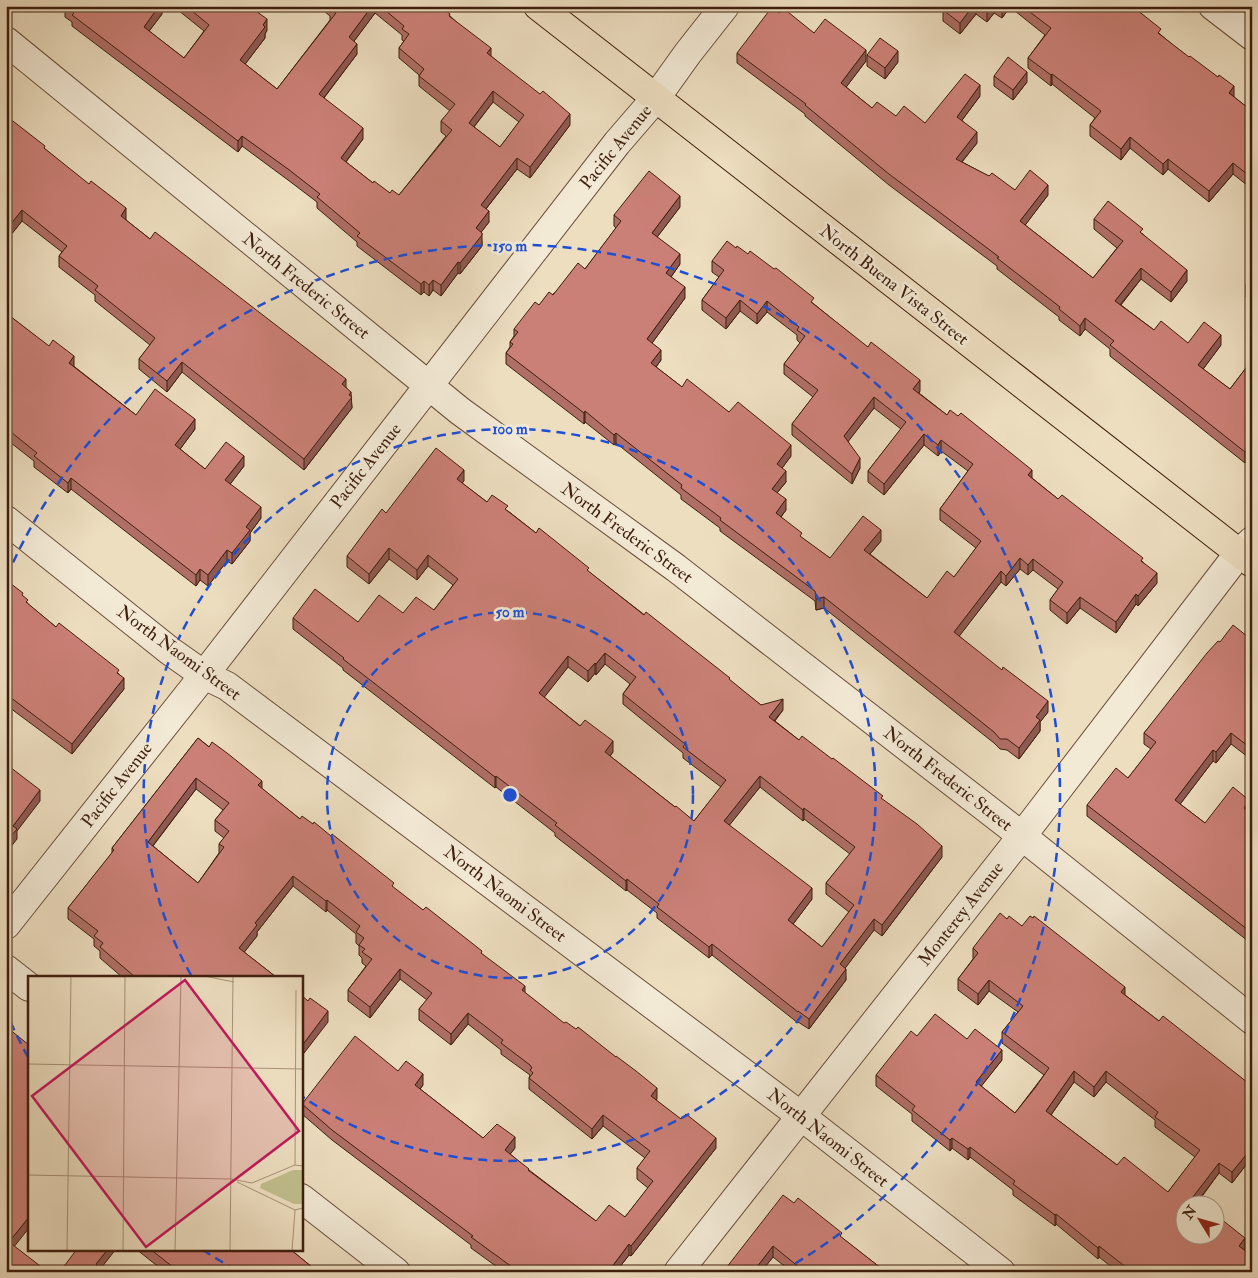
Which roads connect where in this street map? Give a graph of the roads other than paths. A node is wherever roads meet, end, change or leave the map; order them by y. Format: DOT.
graph roads {
  1 [pos="538,6"];
  2 [pos="726,6"];
  3 [pos="1212,6"];
  4 [pos="1252,36"];
  5 [pos="6,41"];
  6 [pos="655,99"];
  7 [pos="428,386"];
  8 [pos="6,520"];
  9 [pos="1248,550"];
  10 [pos="204,675"];
  11 [pos="1022,836"];
  12 [pos="6,925"];
  13 [pos="6,969"];
  14 [pos="28,986"];
  15 [pos="1252,1020"];
  16 [pos="801,1116"];
  17 [pos="302,1199"];
  18 [pos="396,1272"];
  19 [pos="678,1272"];
  20 [pos="1001,1272"];
  1 -- 6 [label="main road, North Buena Vista Street"];
  2 -- 6 [label="street, Pacific Avenue"];
  3 -- 4 [label="street"];
  5 -- 7 [label="street, North Frederic Street"];
  6 -- 7 [label="street, Pacific Avenue"];
  6 -- 9 [label="main road, North Buena Vista Street"];
  7 -- 10 [label="street, Pacific Avenue"];
  7 -- 11 [label="street, North Frederic Street"];
  8 -- 10 [label="street, North Naomi Street"];
  9 -- 11 [label="street, Monterey Avenue"];
  10 -- 12 [label="street, Pacific Avenue"];
  10 -- 16 [label="street, North Naomi Street"];
  11 -- 15 [label="street, North Frederic Street"];
  11 -- 16 [label="street, Monterey Avenue"];
  13 -- 14 [label="street"];
  16 -- 19 [label="street, Monterey Avenue"];
  16 -- 20 [label="street, North Naomi Street"];
  17 -- 18 [label="street"];
}
